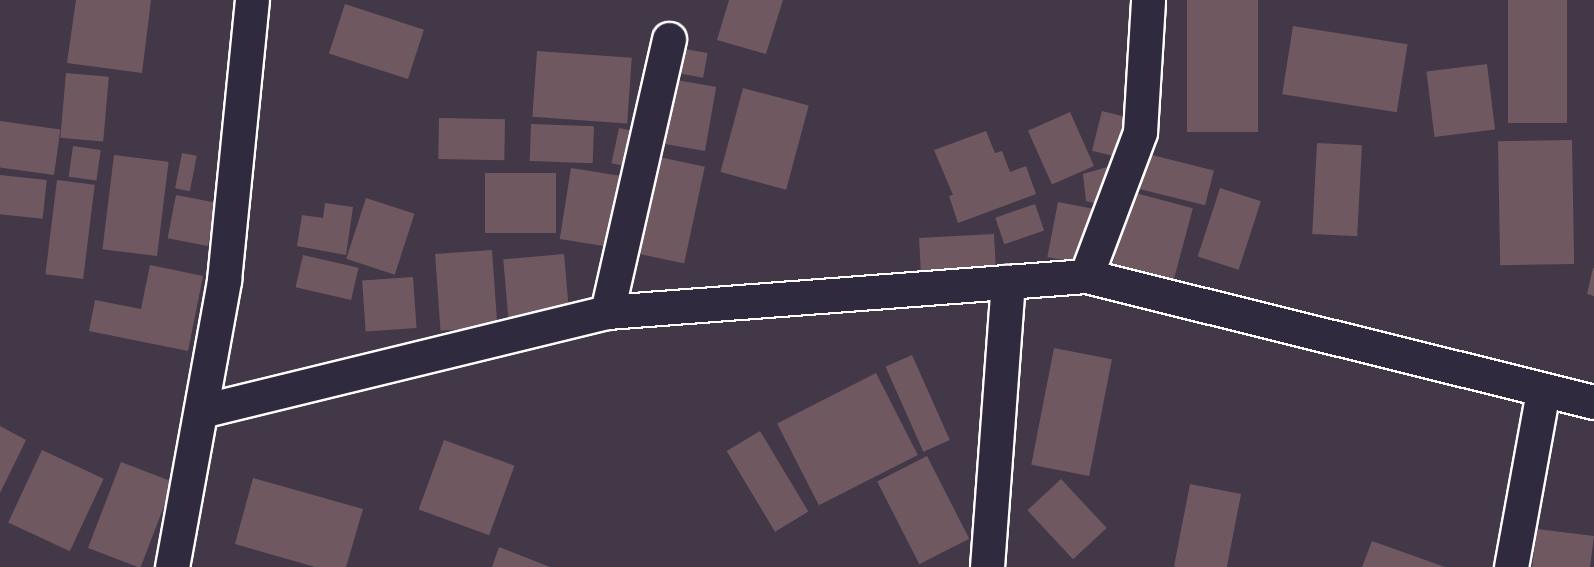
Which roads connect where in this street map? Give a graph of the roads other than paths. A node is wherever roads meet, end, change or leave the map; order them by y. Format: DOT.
graph roads {
  1 [pos="252,0"];
  2 [pos="1148,0"];
  3 [pos="669,39"];
  4 [pos="1086,276"];
  5 [pos="1008,282"];
  6 [pos="607,312"];
  7 [pos="1543,391"];
  8 [pos="1594,402"];
  9 [pos="201,411"];
  10 [pos="172,567"];
  11 [pos="987,567"];
  12 [pos="1511,567"];
  1 -- 9 [label="street"];
  2 -- 4 [label="street"];
  3 -- 6 [label="street"];
  4 -- 5 [label="street"];
  4 -- 7 [label="street"];
  5 -- 6 [label="street"];
  5 -- 11 [label="street"];
  6 -- 9 [label="street"];
  7 -- 8 [label="street"];
  7 -- 12 [label="street"];
  9 -- 10 [label="street"];
}
